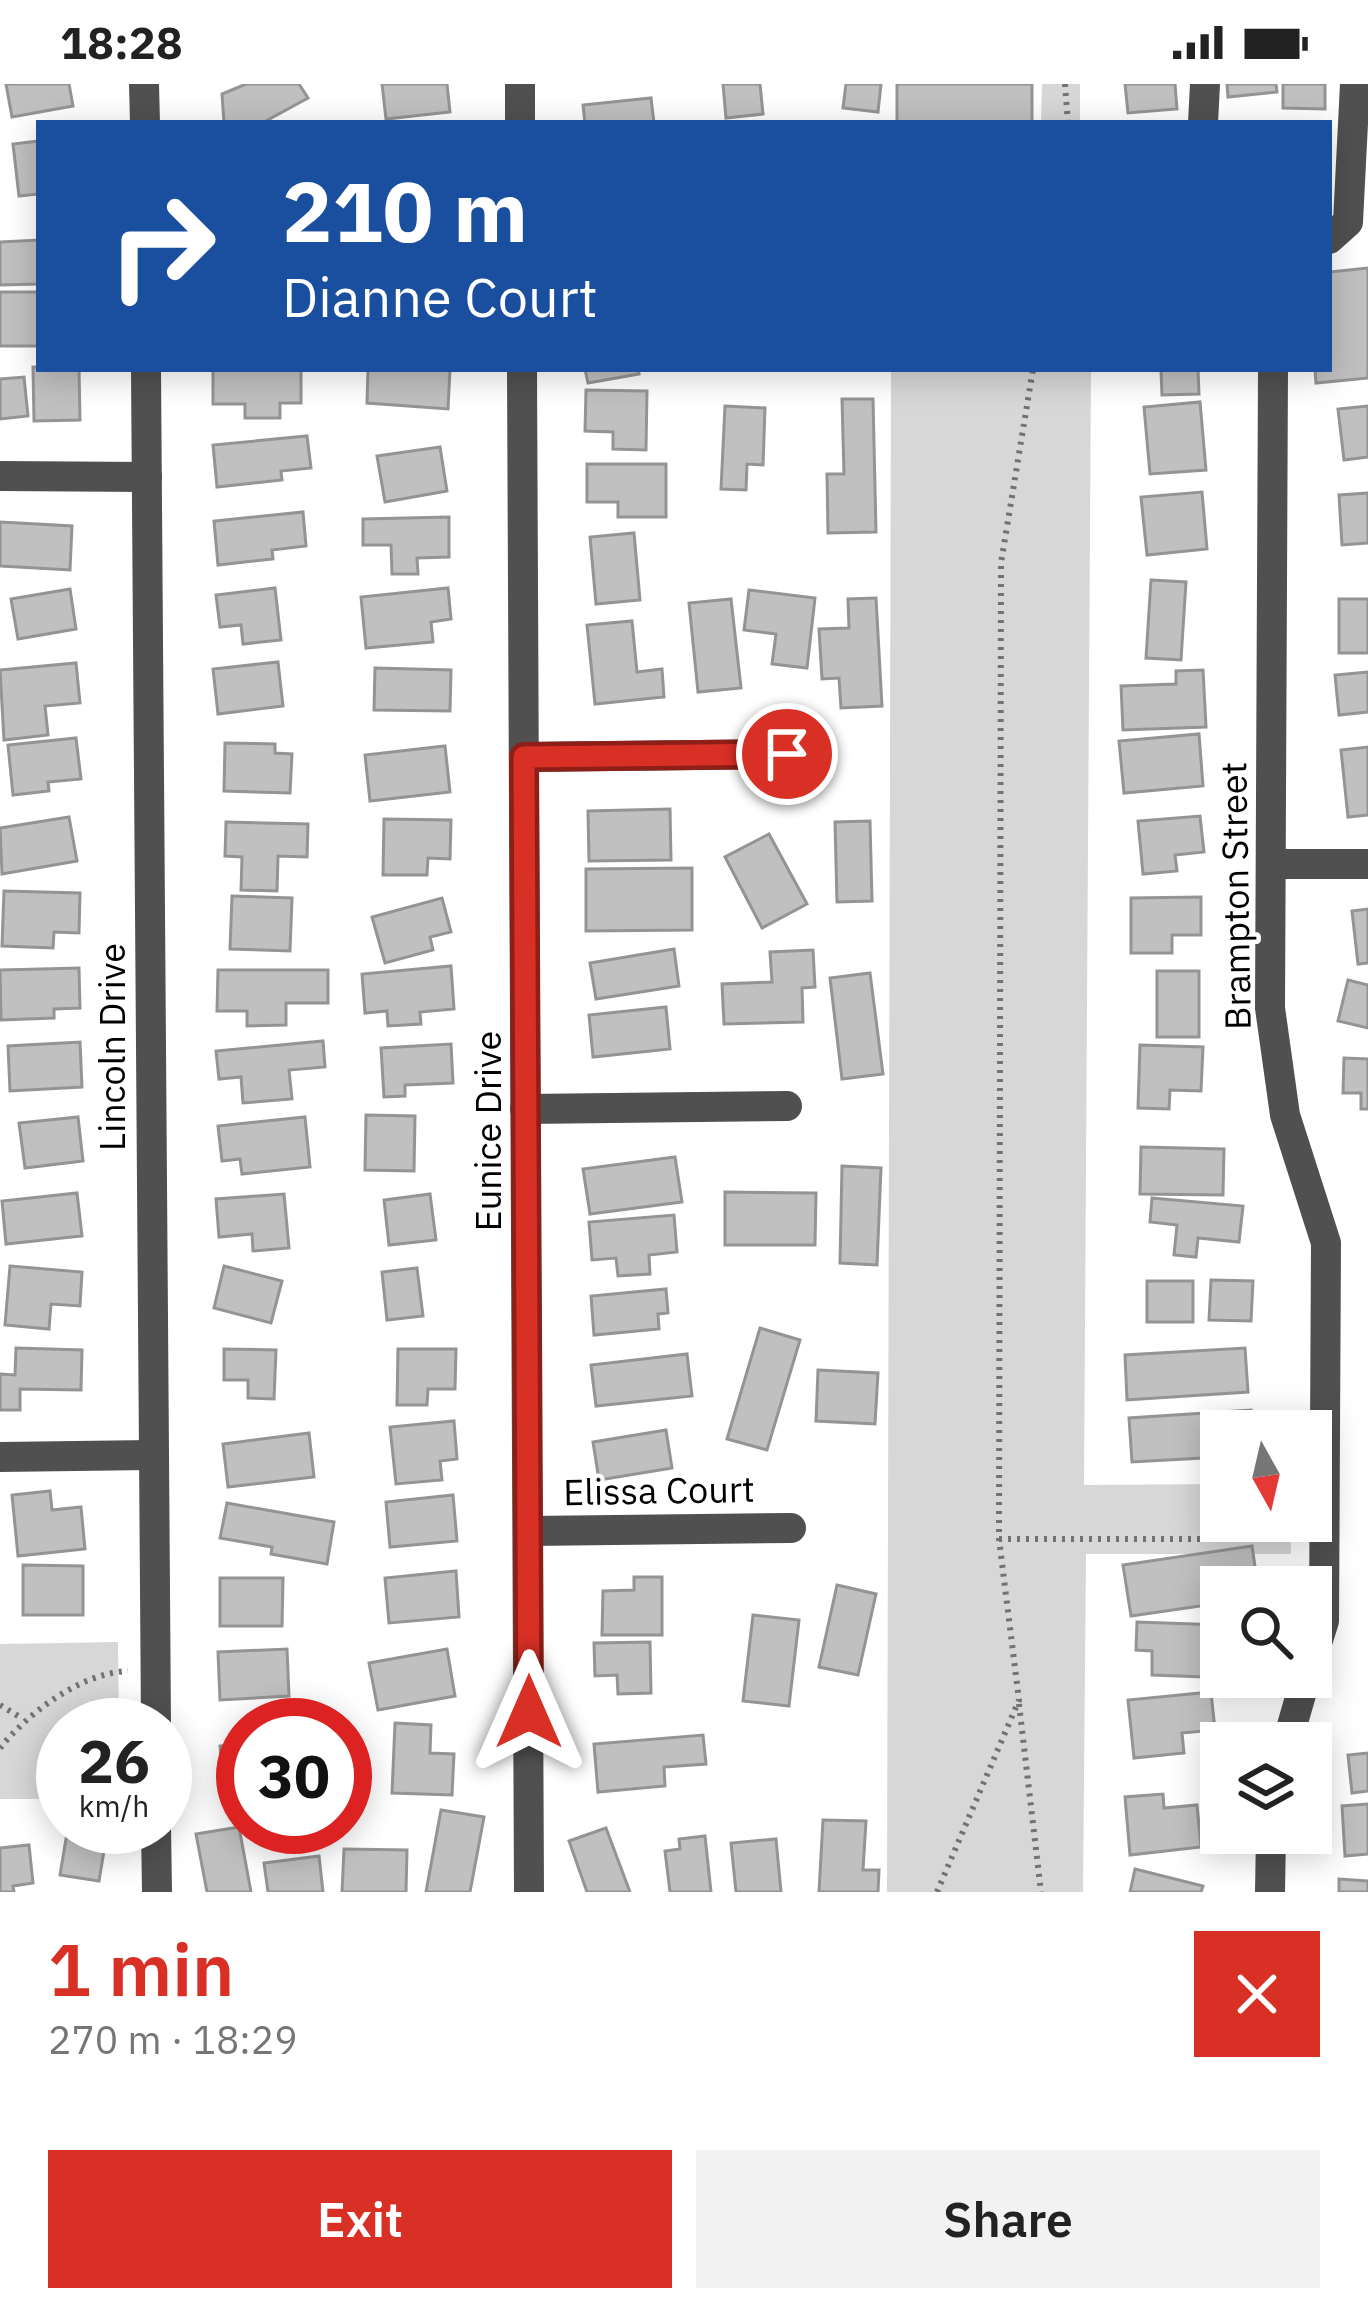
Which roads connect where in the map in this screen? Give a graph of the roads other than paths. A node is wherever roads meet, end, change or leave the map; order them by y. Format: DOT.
graph roads {
  1 [pos="144,84"];
  2 [pos="520,84"];
  3 [pos="1205,84"];
  4 [pos="1355,84"];
  5 [pos="145,120"];
  6 [pos="520,120"];
  7 [pos="1203,120"];
  8 [pos="1348,234"];
  9 [pos="146,372"];
  10 [pos="522,372"];
  11 [pos="1273,372"];
  12 [pos="0,476"];
  13 [pos="147,477"];
  14 [pos="787,754"];
  15 [pos="524,757"];
  16 [pos="1271,864"];
  17 [pos="1368,864"];
  18 [pos="787,1106"];
  19 [pos="525,1109"];
  20 [pos="0,1456"];
  21 [pos="152,1456"];
  22 [pos="790,1528"];
  23 [pos="529,1531"];
  24 [pos="1324,1566"];
  25 [pos="156,1698"];
  26 [pos="156,1854"];
  27 [pos="1270,1854"];
  28 [pos="157,1892"];
  29 [pos="529,1892"];
  30 [pos="1270,1892"];
  1 -- 5 [label="street"];
  2 -- 6 [label="street"];
  3 -- 7 [label="street"];
  4 -- 8 [label="street"];
  9 -- 13 [label="street, Lincoln Drive"];
  10 -- 15 [label="street, Eunice Drive"];
  11 -- 16 [label="street, Brampton Street"];
  12 -- 13 [label="street"];
  13 -- 21 [label="street, Lincoln Drive"];
  14 -- 15 [label="street"];
  15 -- 19 [label="street, Eunice Drive"];
  16 -- 17 [label="street"];
  16 -- 24 [label="street, Brampton Street"];
  18 -- 19 [label="street"];
  19 -- 23 [label="street, Eunice Drive"];
  20 -- 21 [label="street"];
  21 -- 25 [label="street, Lincoln Drive"];
  22 -- 23 [label="street, Elissa Court"];
  23 -- 29 [label="street, Eunice Drive"];
  26 -- 28 [label="street"];
  27 -- 30 [label="street"];
}
